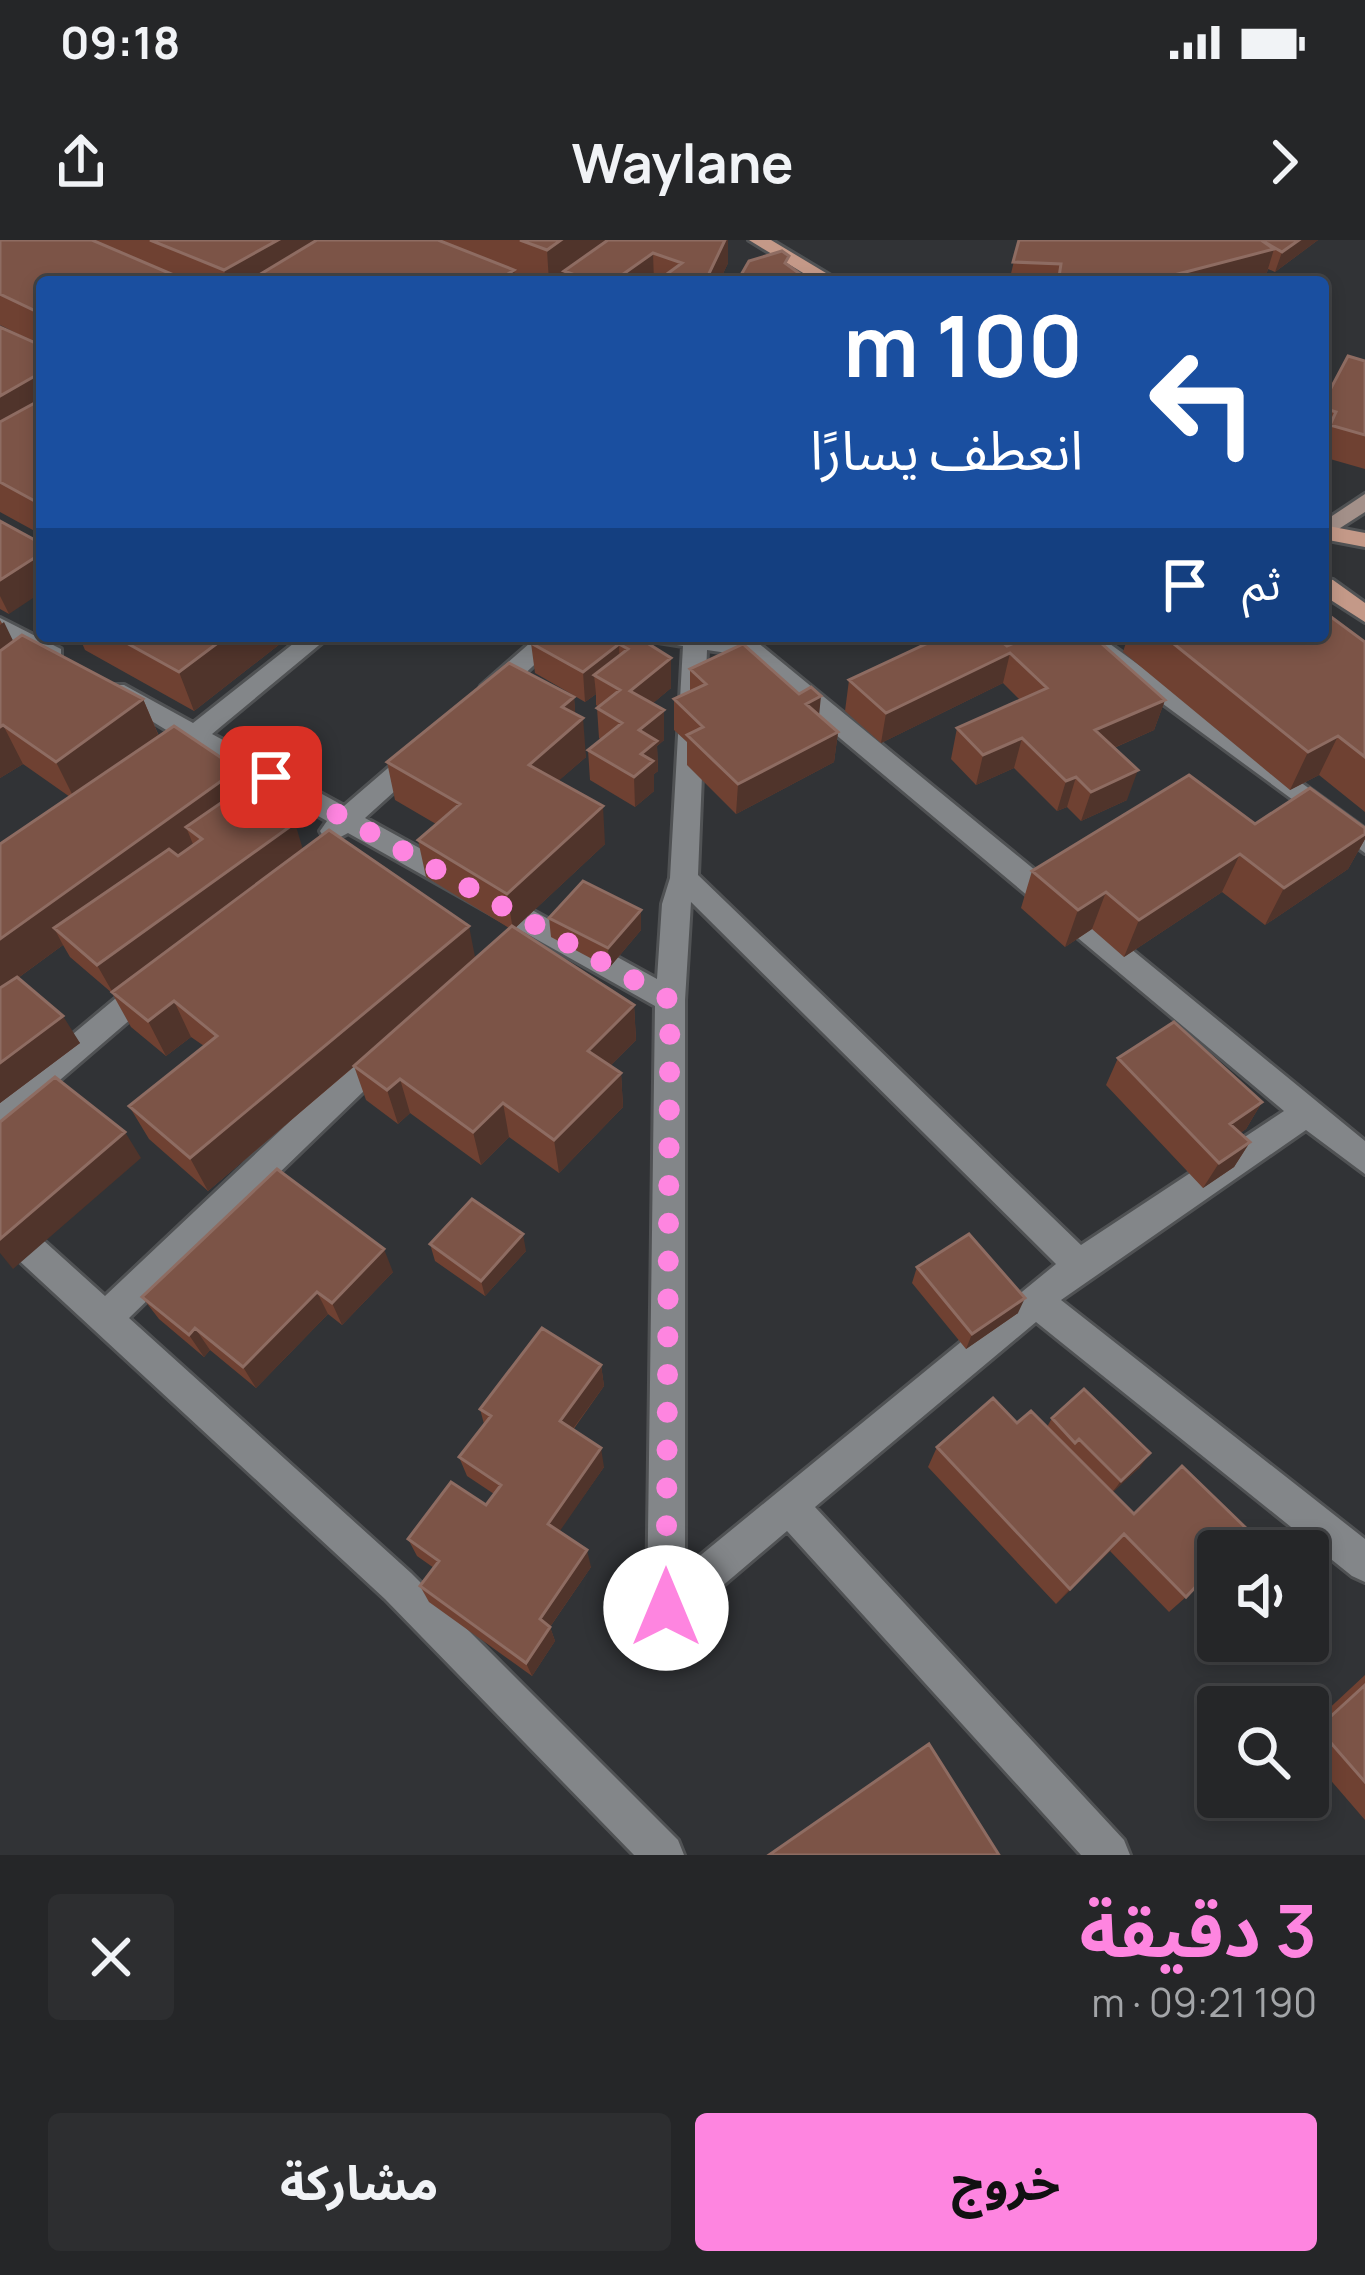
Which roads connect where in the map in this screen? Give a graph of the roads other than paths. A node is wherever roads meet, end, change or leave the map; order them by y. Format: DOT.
graph roads {
  1 [pos="758,240"];
  2 [pos="821,276"];
  3 [pos="1365,502"];
  4 [pos="1329,528"];
  5 [pos="1329,533"];
  6 [pos="1365,540"];
  7 [pos="1329,586"];
  8 [pos="1329,589"];
  9 [pos="1365,590"];
  10 [pos="1365,614"];
  11 [pos="0,626"];
  12 [pos="36,638"];
  13 [pos="311,642"];
  14 [pos="546,642"];
  15 [pos="695,642"];
  16 [pos="708,642"];
  17 [pos="1091,642"];
  18 [pos="1126,642"];
  19 [pos="53,643"];
  20 [pos="1107,653"];
  21 [pos="14,670"];
  22 [pos="467,712"];
  23 [pos="195,735"];
  24 [pos="432,743"];
  25 [pos="159,762"];
  26 [pos="346,820"];
  27 [pos="1365,843"];
  28 [pos="310,850"];
  29 [pos="684,878"];
  30 [pos="164,974"];
  31 [pos="670,1000"];
  32 [pos="406,1030"];
  33 [pos="1308,1112"];
  34 [pos="0,1113"];
  35 [pos="1365,1160"];
  36 [pos="0,1222"];
  37 [pos="1079,1265"];
  38 [pos="1036,1301"];
  39 [pos="105,1318"];
  40 [pos="789,1506"];
  41 [pos="1365,1563"];
  42 [pos="663,1855"];
  43 [pos="1109,1855"];
  1 -- 2 [label="main road"];
  3 -- 4 [label="main road"];
  5 -- 6 [label="main road"];
  7 -- 9 [label="main road"];
  8 -- 10 [label="main road"];
  11 -- 12 [label="street"];
  13 -- 23 [label="street"];
  14 -- 22 [label="street"];
  15 -- 29 [label="street"];
  16 -- 33 [label="street"];
  17 -- 20 [label="street"];
  18 -- 20 [label="street"];
  19 -- 21 [label="street"];
  19 -- 23 [label="street"];
  20 -- 27 [label="street"];
  23 -- 25 [label="street"];
  23 -- 26 [label="street"];
  24 -- 26 [label="street"];
  26 -- 28 [label="street"];
  26 -- 31 [label="street"];
  29 -- 31 [label="street"];
  29 -- 37 [label="street"];
  30 -- 34 [label="street"];
  31 -- 40 [label="street"];
  32 -- 39 [label="street"];
  33 -- 35 [label="street"];
  33 -- 37 [label="street"];
  36 -- 39 [label="street"];
  37 -- 38 [label="street"];
  38 -- 40 [label="street"];
  38 -- 41 [label="street"];
  39 -- 42 [label="street"];
  40 -- 43 [label="street"];
}
